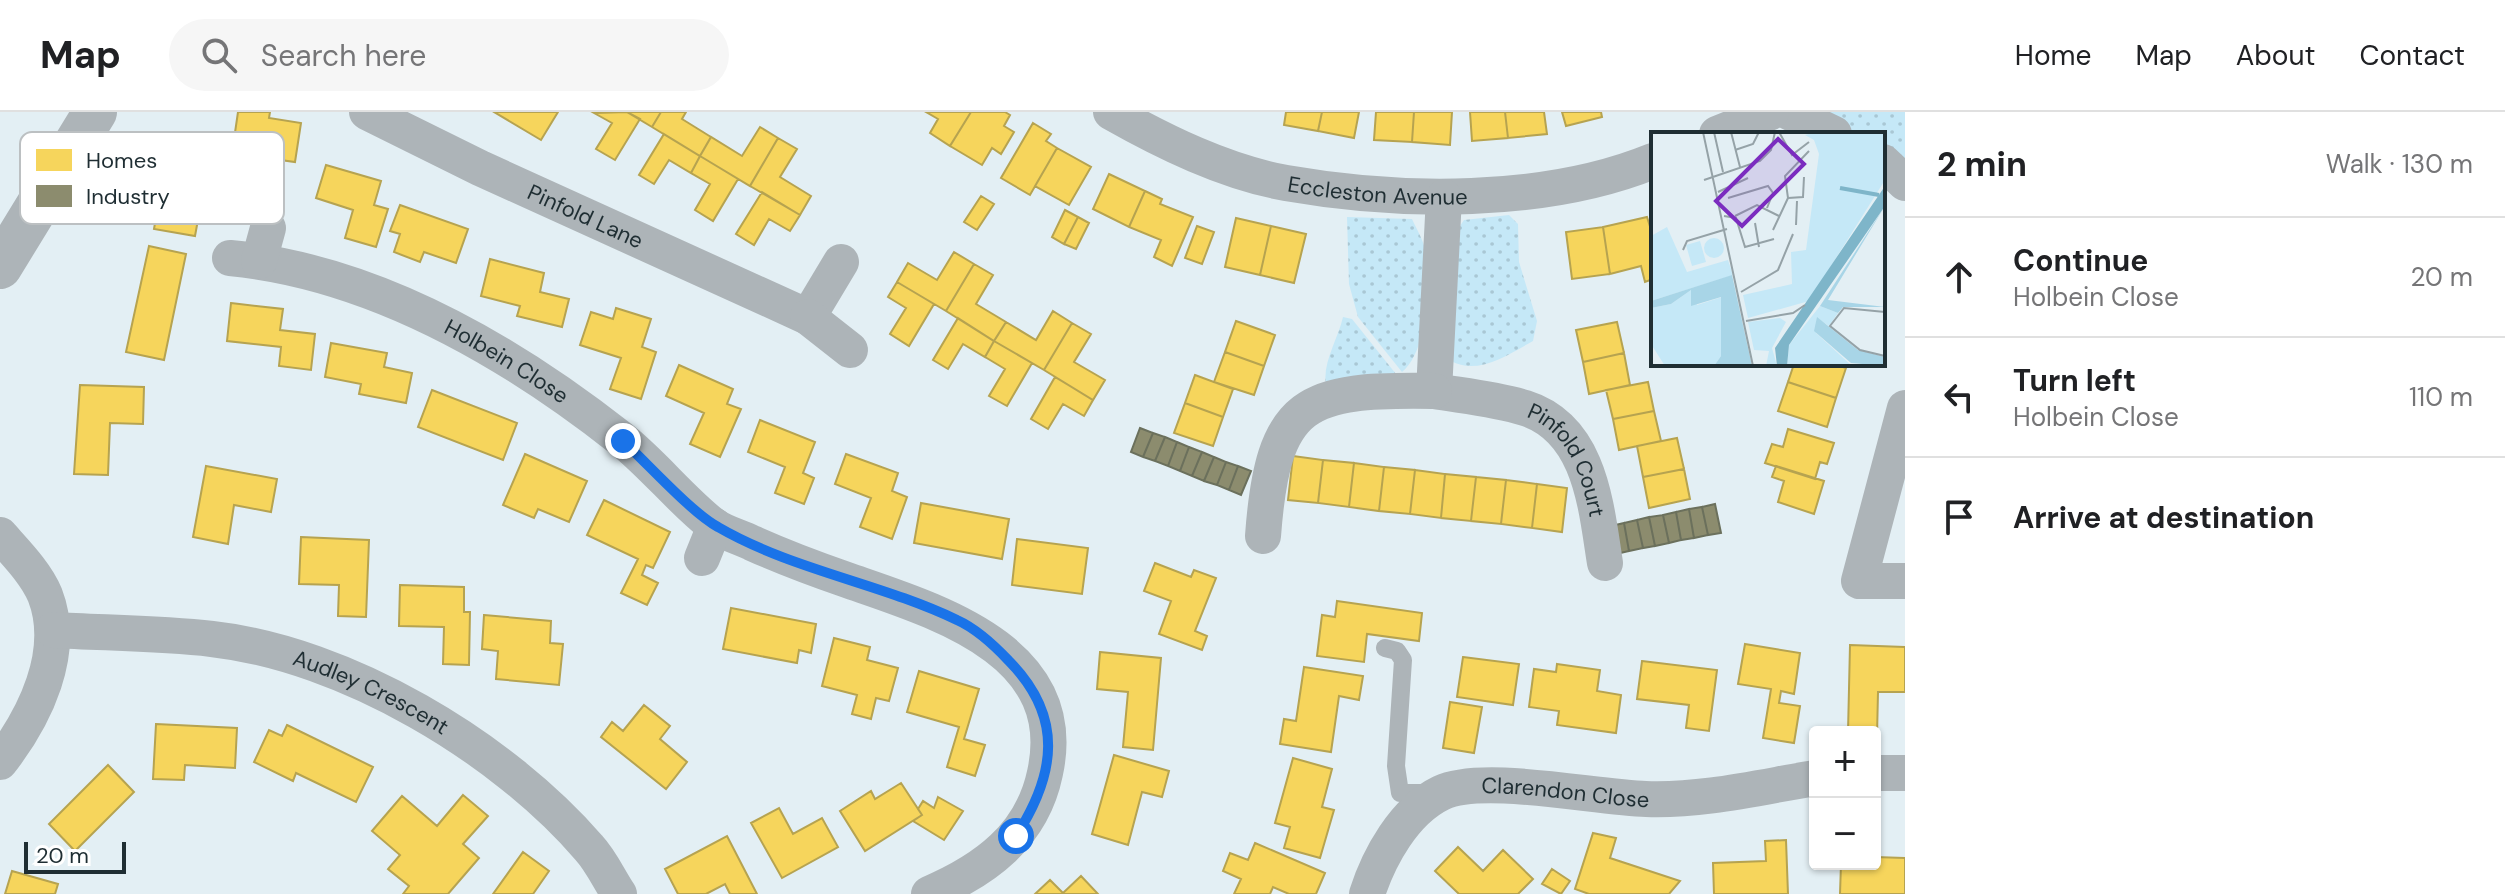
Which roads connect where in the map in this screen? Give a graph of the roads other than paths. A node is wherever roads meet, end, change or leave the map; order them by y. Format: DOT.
graph roads {
  1 [pos="95,112"];
  2 [pos="367,112"];
  3 [pos="1111,112"];
  4 [pos="1771,112"];
  5 [pos="1789,112"];
  6 [pos="83,132"];
  7 [pos="1722,132"];
  8 [pos="1830,132"];
  9 [pos="1651,162"];
  10 [pos="1885,164"];
  11 [pos="1905,183"];
  12 [pos="1444,197"];
  13 [pos="26,224"];
  14 [pos="252,249"];
  15 [pos="841,262"];
  16 [pos="0,267"];
  17 [pos="808,317"];
  18 [pos="850,350"];
  19 [pos="1434,391"];
  20 [pos="1905,408"];
  21 [pos="0,535"];
  22 [pos="1263,536"];
  23 [pos="1605,563"];
  24 [pos="1905,581"];
  25 [pos="53,630"];
  26 [pos="1385,648"];
  27 [pos="0,762"];
  28 [pos="1881,773"];
  29 [pos="1905,773"];
  30 [pos="1809,779"];
  31 [pos="1441,793"];
  32 [pos="619,894"];
  33 [pos="929,894"];
  34 [pos="1367,894"];
  1 -- 6 [label="street"];
  2 -- 17 [label="street, Pinfold Lane"];
  3 -- 12 [label="street, Eccleston Avenue"];
  4 -- 7 [label="street"];
  5 -- 8 [label="street"];
  9 -- 12 [label="street, Eccleston Avenue"];
  10 -- 11 [label="street"];
  12 -- 19 [label="street"];
  13 -- 16 [label="street"];
  14 -- 33 [label="street, Holbein Close"];
  15 -- 17 [label="street"];
  17 -- 18 [label="street, Pinfold Lane"];
  19 -- 22 [label="street, Pinfold Court"];
  19 -- 23 [label="street, Pinfold Court"];
  20 -- 24 [label="street"];
  21 -- 25 [label="street"];
  25 -- 27 [label="street"];
  25 -- 32 [label="street, Audley Crescent"];
  26 -- 31 [label="lane"];
  28 -- 29 [label="street"];
  30 -- 31 [label="street, Clarendon Close"];
  31 -- 34 [label="street, Clarendon Close"];
}
